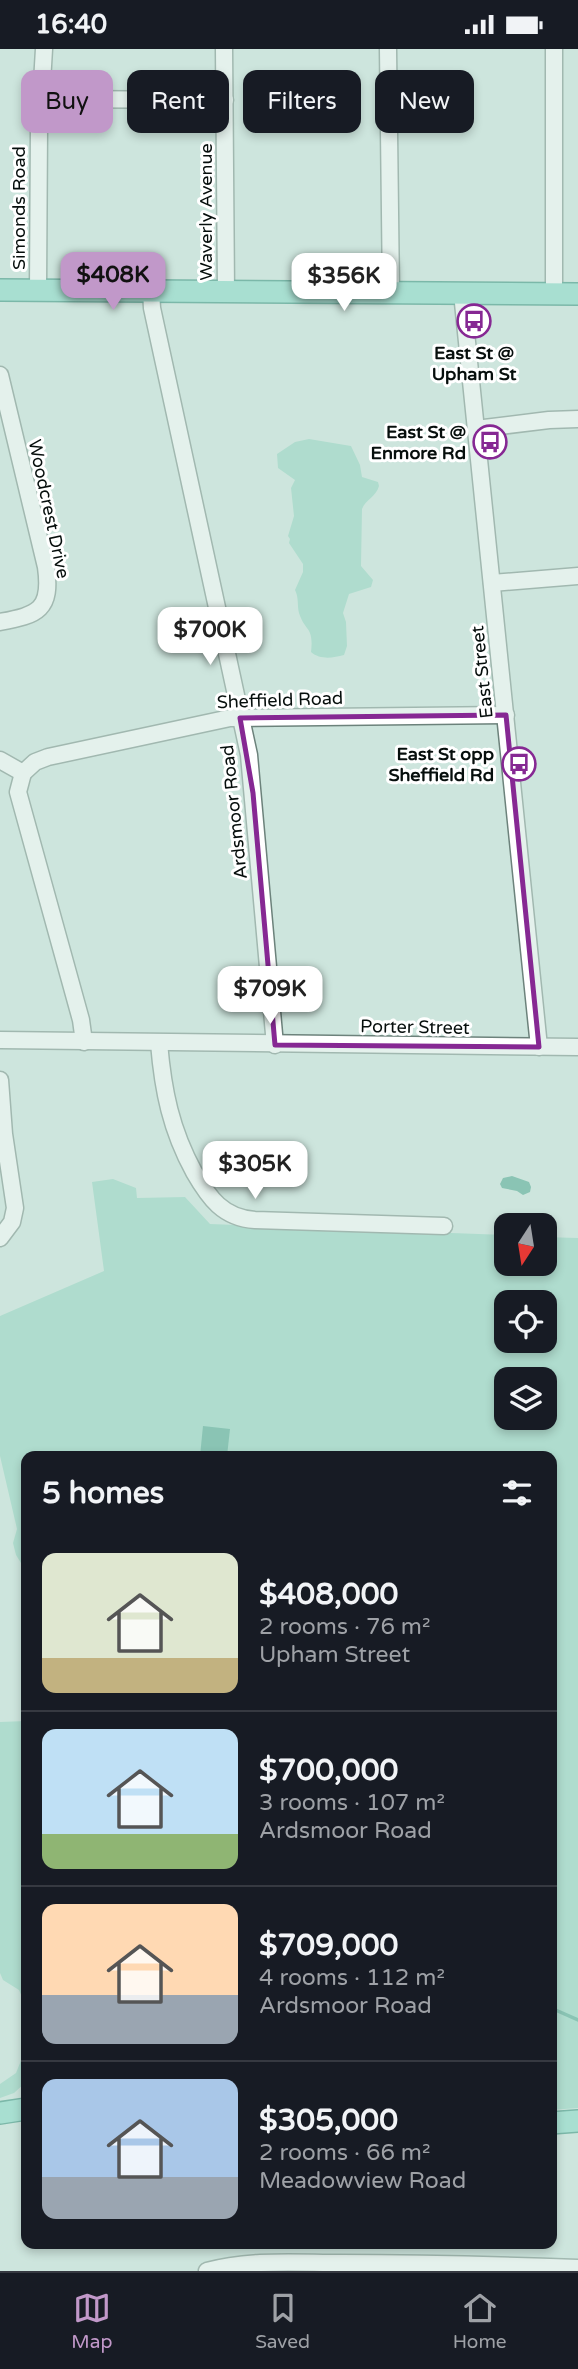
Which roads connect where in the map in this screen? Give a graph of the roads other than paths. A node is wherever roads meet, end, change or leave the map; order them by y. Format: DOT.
graph roads {
  1 [pos="44,49"];
  2 [pos="224,49"];
  3 [pos="388,49"];
  4 [pos="554,49"];
  5 [pos="43,70"];
  6 [pos="224,70"];
  7 [pos="39,133"];
  8 [pos="225,133"];
  9 [pos="0,290"];
  10 [pos="38,290"];
  11 [pos="151,291"];
  12 [pos="226,292"];
  13 [pos="391,293"];
  14 [pos="462,293"];
  15 [pos="554,294"];
  16 [pos="578,294"];
  17 [pos="0,375"];
  18 [pos="4,410"];
  19 [pos="578,419"];
  20 [pos="476,429"];
  21 [pos="578,576"];
  22 [pos="492,583"];
  23 [pos="0,622"];
  24 [pos="506,715"];
  25 [pos="240,718"];
  26 [pos="0,760"];
  27 [pos="23,772"];
  28 [pos="0,1040"];
  29 [pos="84,1042"];
  30 [pos="159,1043"];
  31 [pos="275,1045"];
  32 [pos="539,1047"];
  33 [pos="578,1047"];
  34 [pos="0,1080"];
  35 [pos="444,1226"];
  36 [pos="0,1238"];
  37 [pos="21,2110"];
  38 [pos="0,2113"];
  39 [pos="578,2121"];
  40 [pos="557,2123"];
  41 [pos="503,2268"];
  42 [pos="578,2268"];
  43 [pos="207,2271"];
  1 -- 5 [label="street, Simonds Road"];
  2 -- 6 [label="street, Waverly Avenue"];
  3 -- 13 [label="street"];
  4 -- 15 [label="street"];
  7 -- 10 [label="street, Simonds Road"];
  8 -- 12 [label="street, Waverly Avenue"];
  9 -- 10 [label="main road"];
  10 -- 11 [label="main road"];
  11 -- 12 [label="main road"];
  11 -- 25 [label="street, Ardsmoor Road"];
  12 -- 13 [label="main road"];
  13 -- 14 [label="main road"];
  14 -- 15 [label="main road"];
  14 -- 20 [label="street, East Street"];
  15 -- 16 [label="main road"];
  17 -- 18 [label="street, Woodcrest Drive"];
  18 -- 23 [label="street, Woodcrest Drive"];
  19 -- 20 [label="street"];
  20 -- 22 [label="street, East Street"];
  21 -- 22 [label="street"];
  22 -- 24 [label="street, East Street"];
  24 -- 25 [label="street, Sheffield Road"];
  24 -- 32 [label="street, East Street"];
  25 -- 27 [label="street, Sheffield Road"];
  25 -- 31 [label="street, Ardsmoor Road"];
  26 -- 27 [label="street"];
  27 -- 29 [label="street"];
  28 -- 29 [label="street, Porter Street"];
  29 -- 30 [label="street, Porter Street"];
  30 -- 31 [label="street, Porter Street"];
  30 -- 35 [label="street"];
  31 -- 32 [label="street, Porter Street"];
  32 -- 33 [label="street, Porter Street"];
  34 -- 36 [label="street"];
  37 -- 38 [label="main road"];
  39 -- 40 [label="main road"];
  41 -- 42 [label="street"];
  41 -- 43 [label="street"];
}
